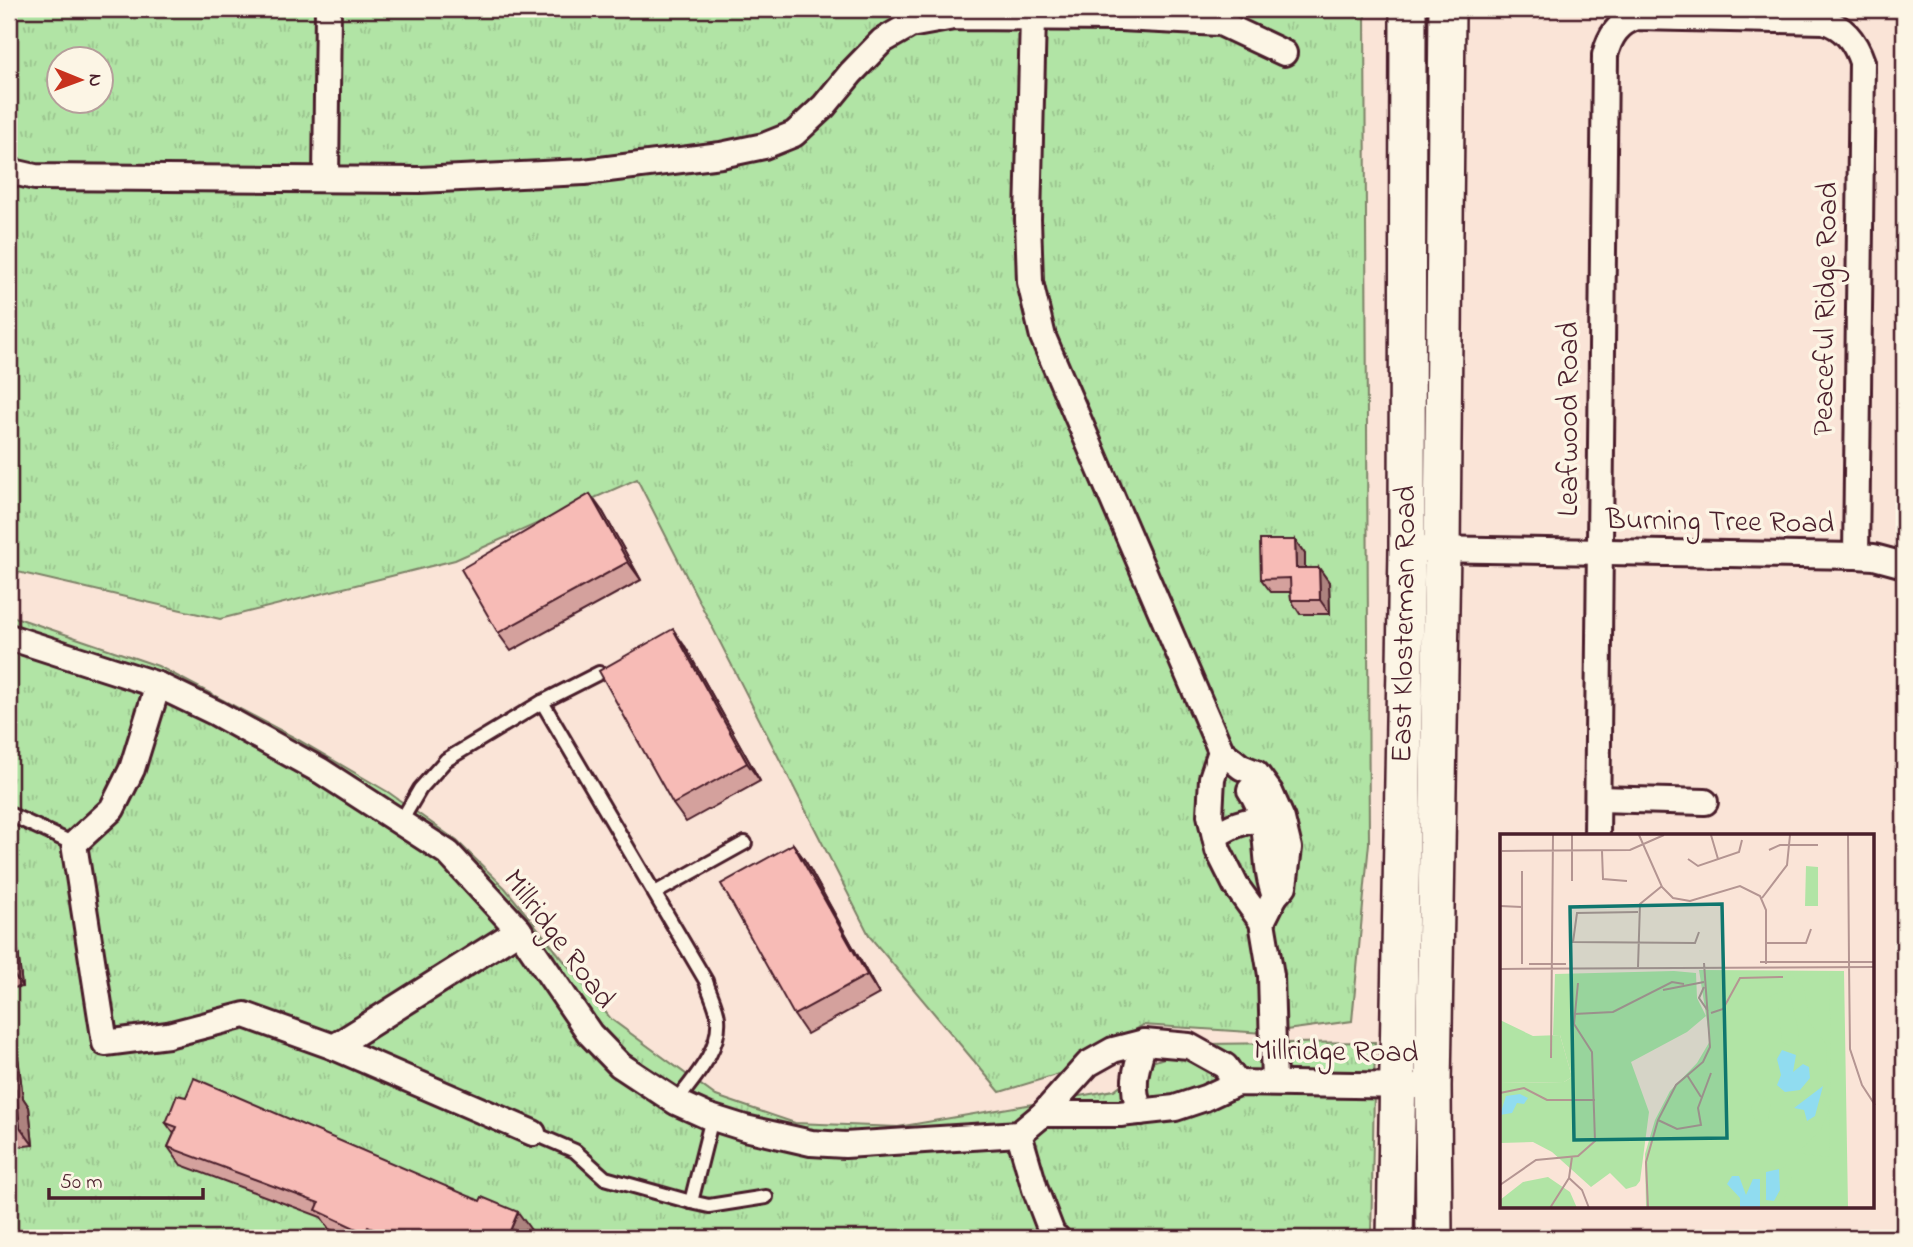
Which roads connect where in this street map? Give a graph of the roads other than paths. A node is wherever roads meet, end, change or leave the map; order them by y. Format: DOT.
graph roads {
  1 [pos="328,9"];
  2 [pos="1408,9"];
  3 [pos="1447,9"];
  4 [pos="1033,17"];
  5 [pos="1637,17"];
  6 [pos="1284,53"];
  7 [pos="9,171"];
  8 [pos="326,179"];
  9 [pos="1407,549"];
  10 [pos="1442,549"];
  11 [pos="1601,552"];
  12 [pos="1856,556"];
  13 [pos="1904,565"];
  14 [pos="9,637"];
  15 [pos="599,673"];
  16 [pos="158,685"];
  17 [pos="542,702"];
  18 [pos="1221,751"];
  19 [pos="1598,799"];
  20 [pos="1704,802"];
  21 [pos="9,814"];
  22 [pos="1273,819"];
  23 [pos="400,823"];
  24 [pos="1597,834"];
  25 [pos="1214,835"];
  26 [pos="745,843"];
  27 [pos="74,844"];
  28 [pos="654,893"];
  29 [pos="1262,922"];
  30 [pos="519,930"];
  31 [pos="1144,1042"];
  32 [pos="334,1047"];
  33 [pos="1237,1083"];
  34 [pos="1274,1083"];
  35 [pos="1397,1086"];
  36 [pos="1433,1086"];
  37 [pos="676,1102"];
  38 [pos="1140,1112"];
  39 [pos="1042,1114"];
  40 [pos="712,1118"];
  41 [pos="533,1133"];
  42 [pos="1019,1134"];
  43 [pos="766,1197"];
  44 [pos="691,1202"];
  45 [pos="1057,1238"];
  46 [pos="1395,1238"];
  47 [pos="1434,1238"];
  1 -- 8 [label="street"];
  2 -- 9 [label="main road, East Klosterman Road"];
  3 -- 10 [label="main road, East Klosterman Road"];
  4 -- 6 [label="street"];
  4 -- 8 [label="street"];
  4 -- 18 [label="street"];
  5 -- 11 [label="street, Leafwood Road"];
  5 -- 12 [label="street, Peaceful Ridge Road"];
  7 -- 8 [label="street"];
  9 -- 10 [label="street, Burning Tree Road"];
  9 -- 35 [label="main road, East Klosterman Road"];
  10 -- 11 [label="street, Burning Tree Road"];
  10 -- 36 [label="main road, East Klosterman Road"];
  11 -- 12 [label="street, Burning Tree Road"];
  11 -- 19 [label="street, Leafwood Road"];
  12 -- 13 [label="street, Burning Tree Road"];
  14 -- 16 [label="street, Millridge Road"];
  15 -- 17 [label="lane"];
  16 -- 23 [label="street, Millridge Road"];
  16 -- 27 [label="street"];
  17 -- 23 [label="lane"];
  17 -- 28 [label="lane"];
  18 -- 22 [label="street"];
  18 -- 25 [label="street"];
  19 -- 20 [label="street"];
  19 -- 24 [label="street, Leafwood Road"];
  21 -- 27 [label="lane"];
  22 -- 25 [label="street"];
  22 -- 29 [label="street"];
  23 -- 30 [label="street, Millridge Road"];
  25 -- 29 [label="street"];
  26 -- 28 [label="lane"];
  27 -- 32 [label="street"];
  28 -- 37 [label="lane"];
  29 -- 34 [label="street"];
  30 -- 32 [label="street"];
  30 -- 37 [label="street, Millridge Road"];
  31 -- 33 [label="street, Millridge Road"];
  31 -- 38 [label="street"];
  31 -- 39 [label="street, Millridge Road"];
  32 -- 41 [label="street"];
  33 -- 34 [label="street, Millridge Road"];
  33 -- 38 [label="street, Millridge Road"];
  34 -- 35 [label="street, Millridge Road"];
  35 -- 36 [label="street, Millridge Road"];
  35 -- 46 [label="main road, East Klosterman Road"];
  36 -- 47 [label="main road, East Klosterman Road"];
  37 -- 40 [label="street, Millridge Road"];
  38 -- 39 [label="street, Millridge Road"];
  39 -- 42 [label="street, Millridge Road"];
  40 -- 42 [label="street, Millridge Road"];
  40 -- 44 [label="lane"];
  41 -- 44 [label="lane"];
  42 -- 45 [label="street"];
  43 -- 44 [label="lane"];
}
